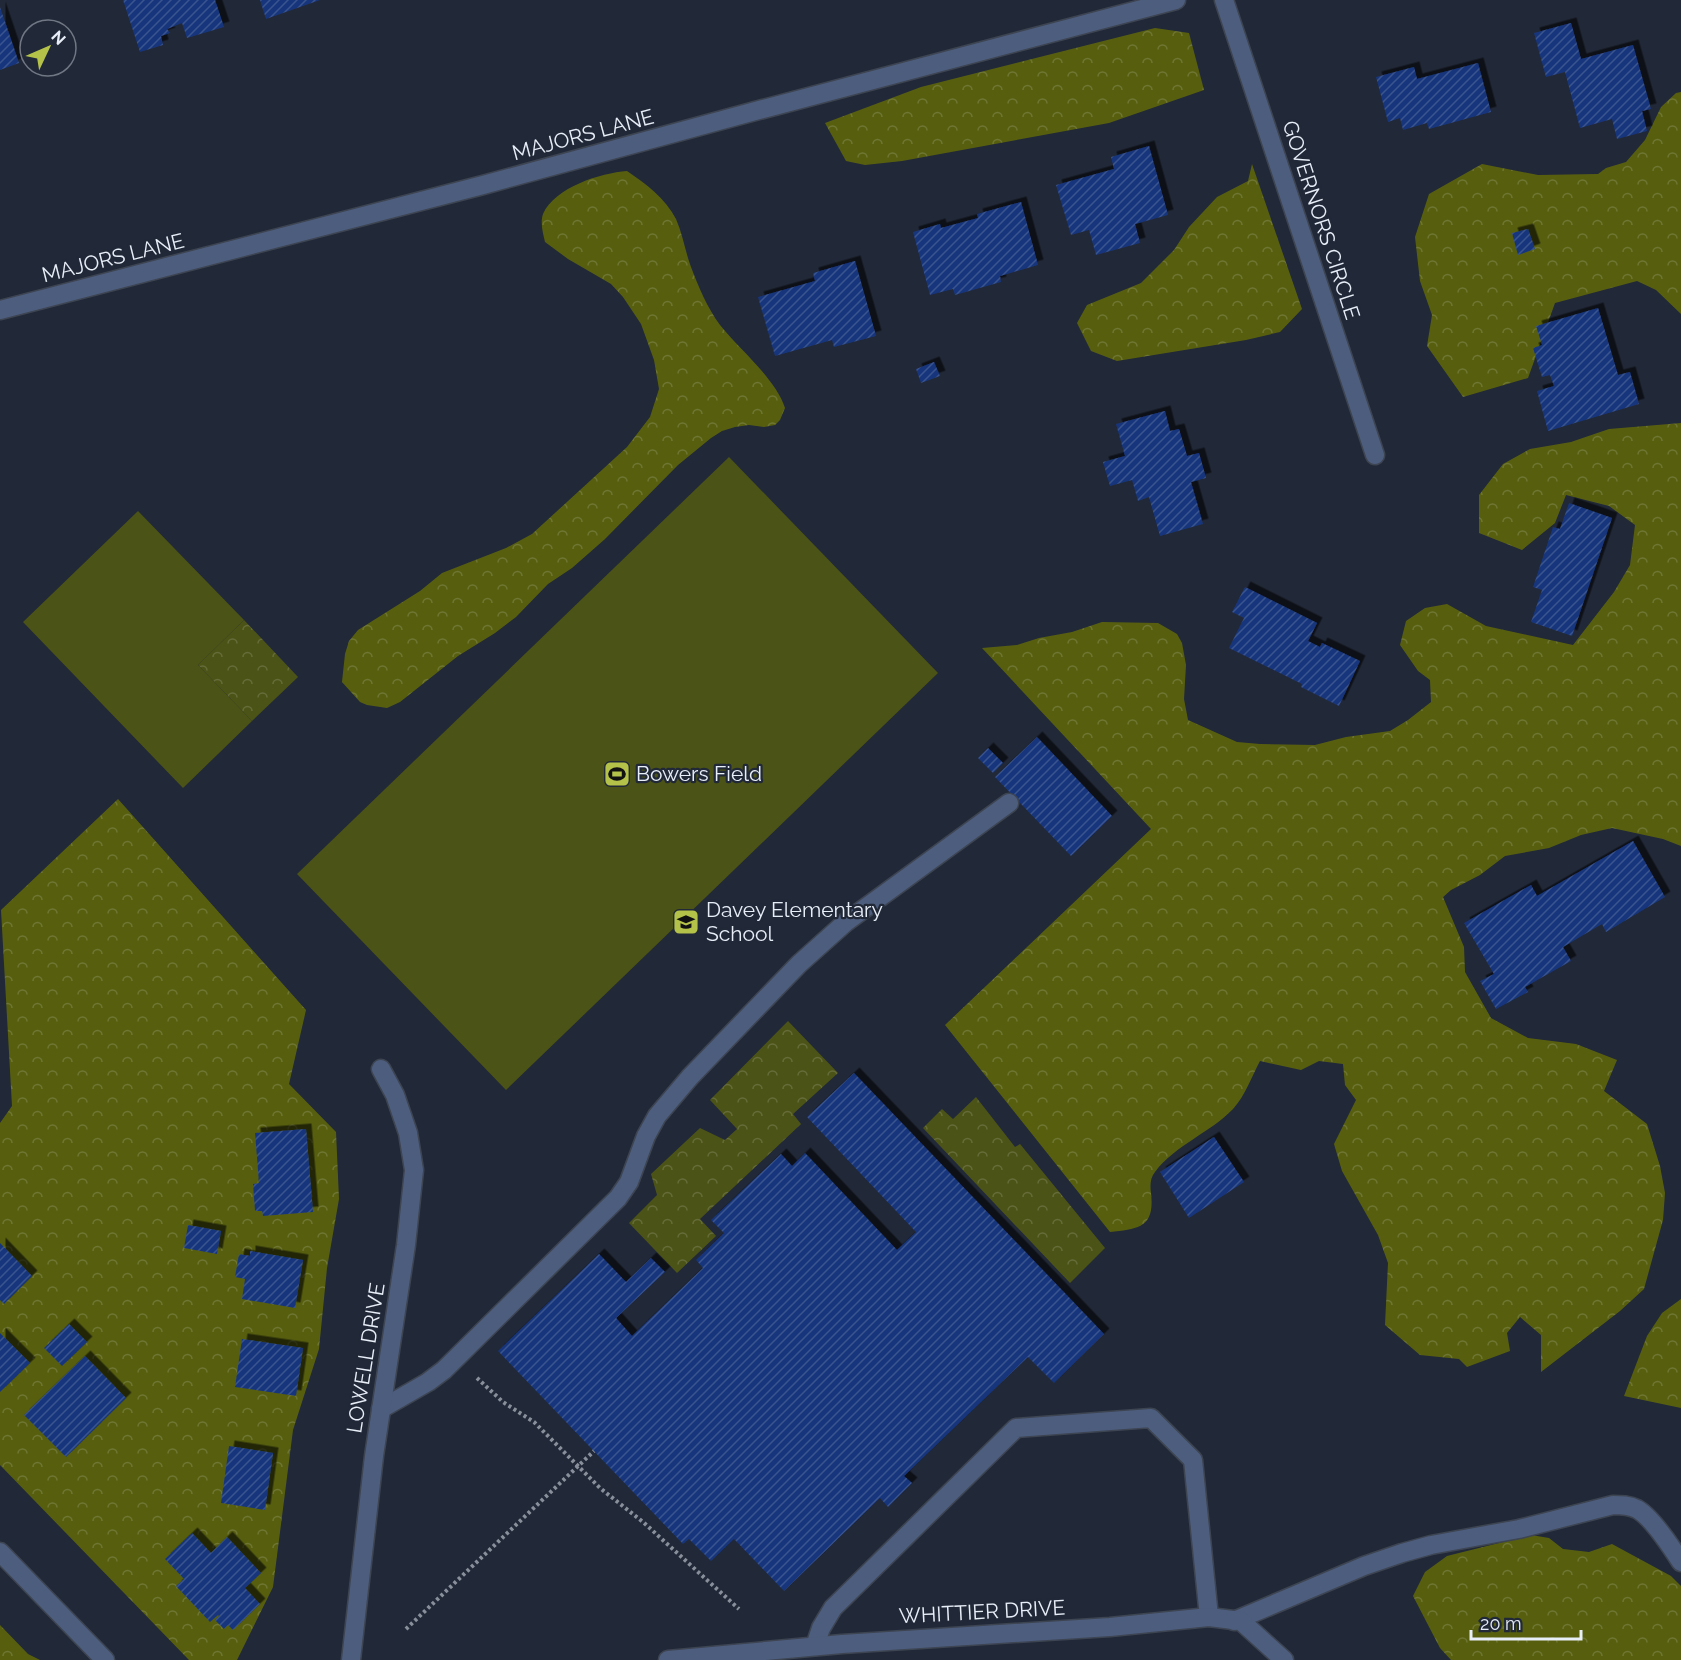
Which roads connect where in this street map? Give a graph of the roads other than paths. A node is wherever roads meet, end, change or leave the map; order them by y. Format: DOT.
graph roads {
  1 [pos="1176,0"];
  2 [pos="1224,0"];
  3 [pos="0,310"];
  4 [pos="1375,455"];
  5 [pos="1009,803"];
  6 [pos="381,1069"];
  7 [pos="381,1409"];
  8 [pos="0,1552"];
  9 [pos="1681,1562"];
  10 [pos="1209,1617"];
  11 [pos="1234,1621"];
  12 [pos="815,1646"];
  13 [pos="105,1660"];
  14 [pos="351,1660"];
  15 [pos="668,1660"];
  16 [pos="1284,1660"];
  1 -- 3 [label="street, MAJORS LANE"];
  2 -- 4 [label="street, GOVERNORS CIRCLE"];
  5 -- 7 [label="street"];
  6 -- 7 [label="street, LOWELL DRIVE"];
  7 -- 14 [label="street, LOWELL DRIVE"];
  8 -- 13 [label="street"];
  9 -- 11 [label="street"];
  10 -- 11 [label="street, WHITTIER DRIVE"];
  10 -- 12 [label="street, WHITTIER DRIVE"];
  10 -- 12 [label="street"];
  11 -- 16 [label="street, WHITTIER DRIVE"];
  12 -- 15 [label="street, WHITTIER DRIVE"];
}
